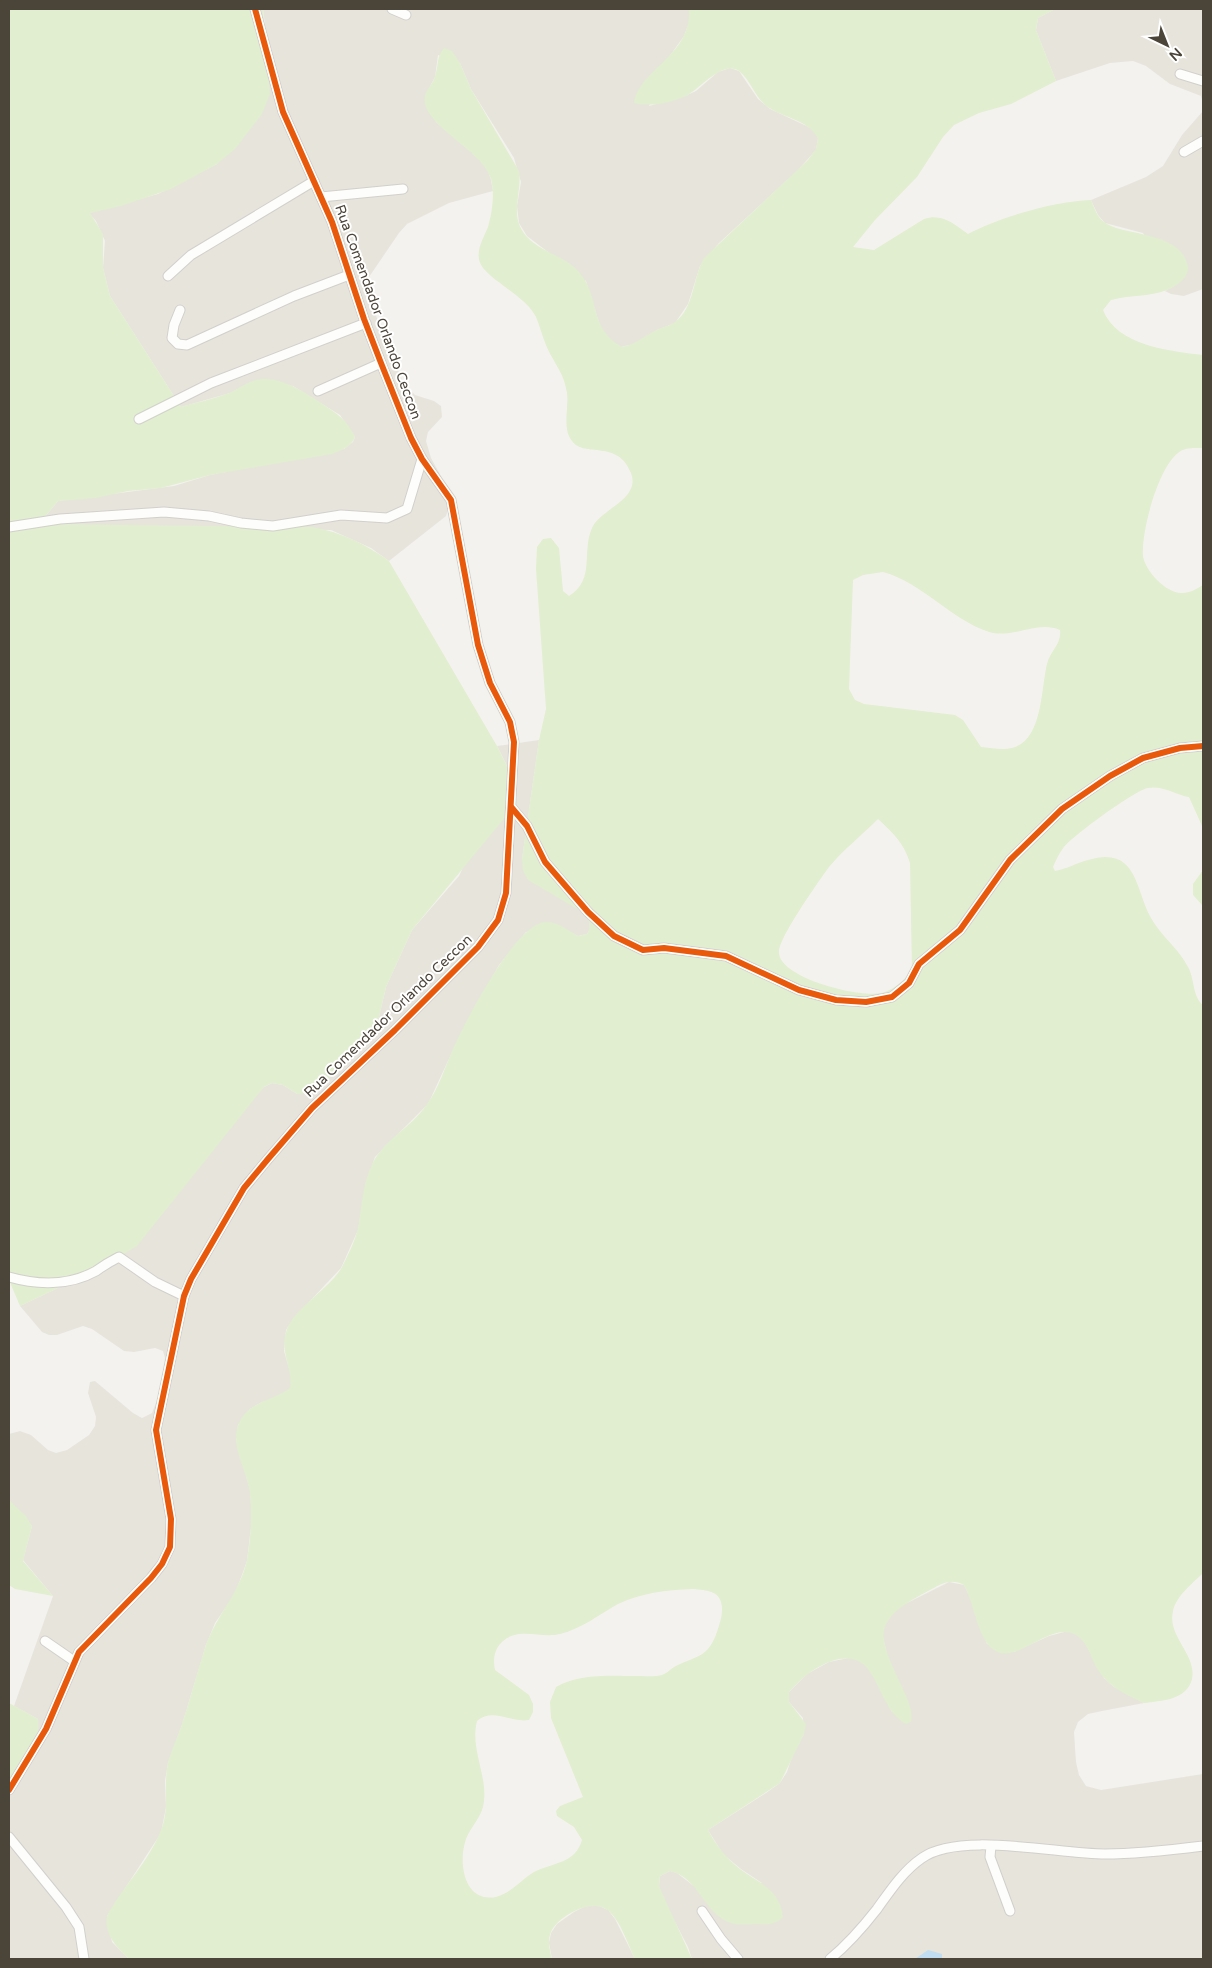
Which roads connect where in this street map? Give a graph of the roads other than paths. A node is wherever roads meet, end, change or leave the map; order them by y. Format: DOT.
graph roads {
  1 [pos="255,9"];
  2 [pos="392,9"];
  3 [pos="406,15"];
  4 [pos="1180,74"];
  5 [pos="1203,81"];
  6 [pos="1203,140"];
  7 [pos="1184,152"];
  8 [pos="314,181"];
  9 [pos="403,189"];
  10 [pos="320,197"];
  11 [pos="350,275"];
  12 [pos="168,276"];
  13 [pos="180,310"];
  14 [pos="366,323"];
  15 [pos="381,363"];
  16 [pos="318,391"];
  17 [pos="139,419"];
  18 [pos="422,459"];
  19 [pos="9,527"];
  20 [pos="1203,746"];
  21 [pos="512,808"];
  22 [pos="9,1277"];
  23 [pos="184,1296"];
  24 [pos="45,1641"];
  25 [pos="74,1661"];
  26 [pos="9,1790"];
  27 [pos="9,1837"];
  28 [pos="991,1846"];
  29 [pos="1203,1846"];
  30 [pos="702,1911"];
  31 [pos="1010,1911"];
  32 [pos="84,1959"];
  33 [pos="738,1959"];
  34 [pos="830,1959"];
  1 -- 8 [label="street, Rua Comendador Orlando Ceccon"];
  2 -- 3 [label="street"];
  4 -- 5 [label="street"];
  6 -- 7 [label="street"];
  8 -- 10 [label="street, Rua Comendador Orlando Ceccon"];
  8 -- 12 [label="street"];
  9 -- 10 [label="street"];
  10 -- 11 [label="street, Rua Comendador Orlando Ceccon"];
  11 -- 13 [label="street"];
  11 -- 14 [label="street, Rua Comendador Orlando Ceccon"];
  14 -- 15 [label="street, Rua Comendador Orlando Ceccon"];
  14 -- 17 [label="street"];
  15 -- 16 [label="street"];
  15 -- 18 [label="street, Rua Comendador Orlando Ceccon"];
  18 -- 19 [label="street"];
  18 -- 21 [label="street, Rua Comendador Orlando Ceccon"];
  20 -- 21 [label="street"];
  21 -- 23 [label="street, Rua Comendador Orlando Ceccon"];
  22 -- 23 [label="street"];
  23 -- 25 [label="street, Rua Comendador Orlando Ceccon"];
  24 -- 25 [label="street"];
  25 -- 26 [label="street, Rua Comendador Orlando Ceccon"];
  27 -- 32 [label="street"];
  28 -- 29 [label="street"];
  28 -- 31 [label="street"];
  28 -- 34 [label="street"];
  30 -- 33 [label="street"];
}
